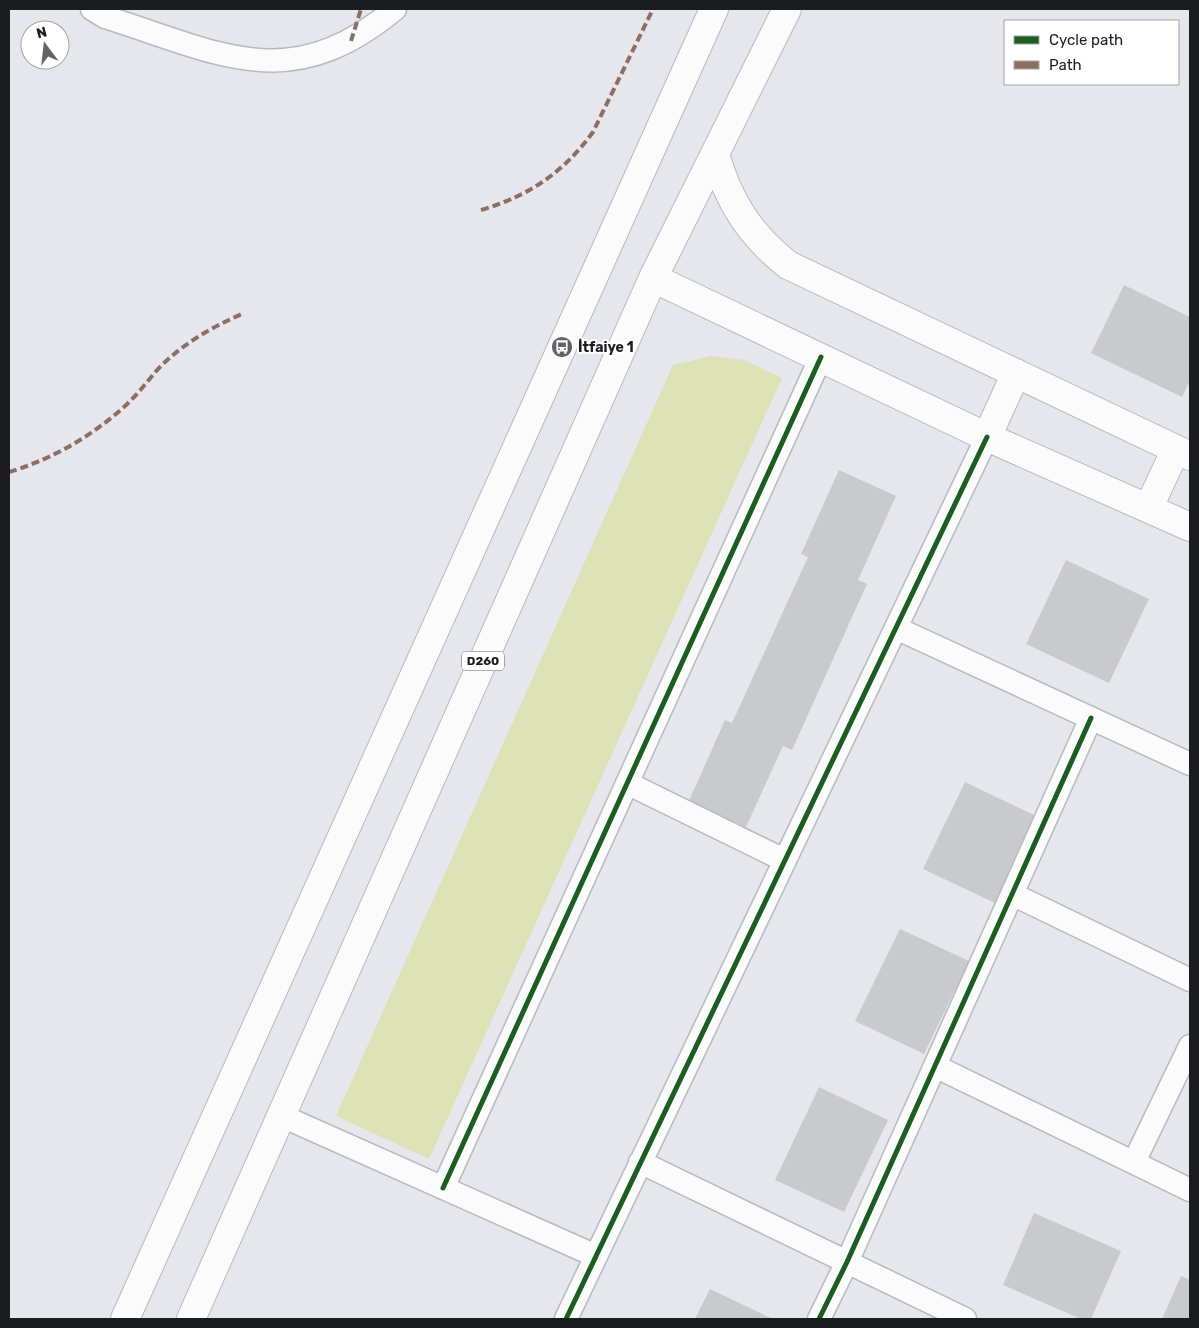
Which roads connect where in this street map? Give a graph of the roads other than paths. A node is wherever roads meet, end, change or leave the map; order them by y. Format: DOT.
graph roads {
  1 [pos="92,9"];
  2 [pos="395,9"];
  3 [pos="714,9"];
  4 [pos="787,9"];
  5 [pos="715,154"];
  6 [pos="653,278"];
  7 [pos="821,357"];
  8 [pos="1016,373"];
  9 [pos="987,437"];
  10 [pos="1183,452"];
  11 [pos="1149,507"];
  12 [pos="1190,527"];
  13 [pos="896,628"];
  14 [pos="1091,718"];
  15 [pos="1190,764"];
  16 [pos="627,783"];
  17 [pos="784,860"];
  18 [pos="1012,894"];
  19 [pos="1190,980"];
  20 [pos="1190,1046"];
  21 [pos="934,1066"];
  22 [pos="282,1116"];
  23 [pos="640,1162"];
  24 [pos="1134,1162"];
  25 [pos="443,1188"];
  26 [pos="1190,1190"];
  27 [pos="596,1256"];
  28 [pos="847,1262"];
  29 [pos="125,1319"];
  30 [pos="191,1319"];
  31 [pos="566,1319"];
  32 [pos="819,1319"];
  33 [pos="965,1319"];
  1 -- 2 [label="street"];
  3 -- 29 [label="highway"];
  4 -- 5 [label="highway, D260"];
  5 -- 6 [label="highway, D260"];
  5 -- 8 [label="highway"];
  6 -- 7 [label="highway"];
  6 -- 22 [label="highway, D260"];
  7 -- 9 [label="highway"];
  7 -- 16 [label="street"];
  8 -- 9 [label="highway"];
  8 -- 10 [label="highway"];
  9 -- 11 [label="highway"];
  9 -- 13 [label="street"];
  10 -- 11 [label="highway"];
  11 -- 12 [label="highway"];
  13 -- 14 [label="street"];
  13 -- 17 [label="street"];
  14 -- 15 [label="street"];
  14 -- 18 [label="street"];
  16 -- 17 [label="street"];
  16 -- 25 [label="street"];
  17 -- 23 [label="street"];
  18 -- 19 [label="street"];
  18 -- 21 [label="street"];
  20 -- 24 [label="street"];
  21 -- 24 [label="street"];
  21 -- 28 [label="street"];
  22 -- 25 [label="street"];
  22 -- 30 [label="highway, D260"];
  23 -- 27 [label="street"];
  23 -- 28 [label="street"];
  24 -- 26 [label="street"];
  25 -- 27 [label="street"];
  27 -- 31 [label="street"];
  28 -- 32 [label="street"];
  28 -- 33 [label="street"];
}
